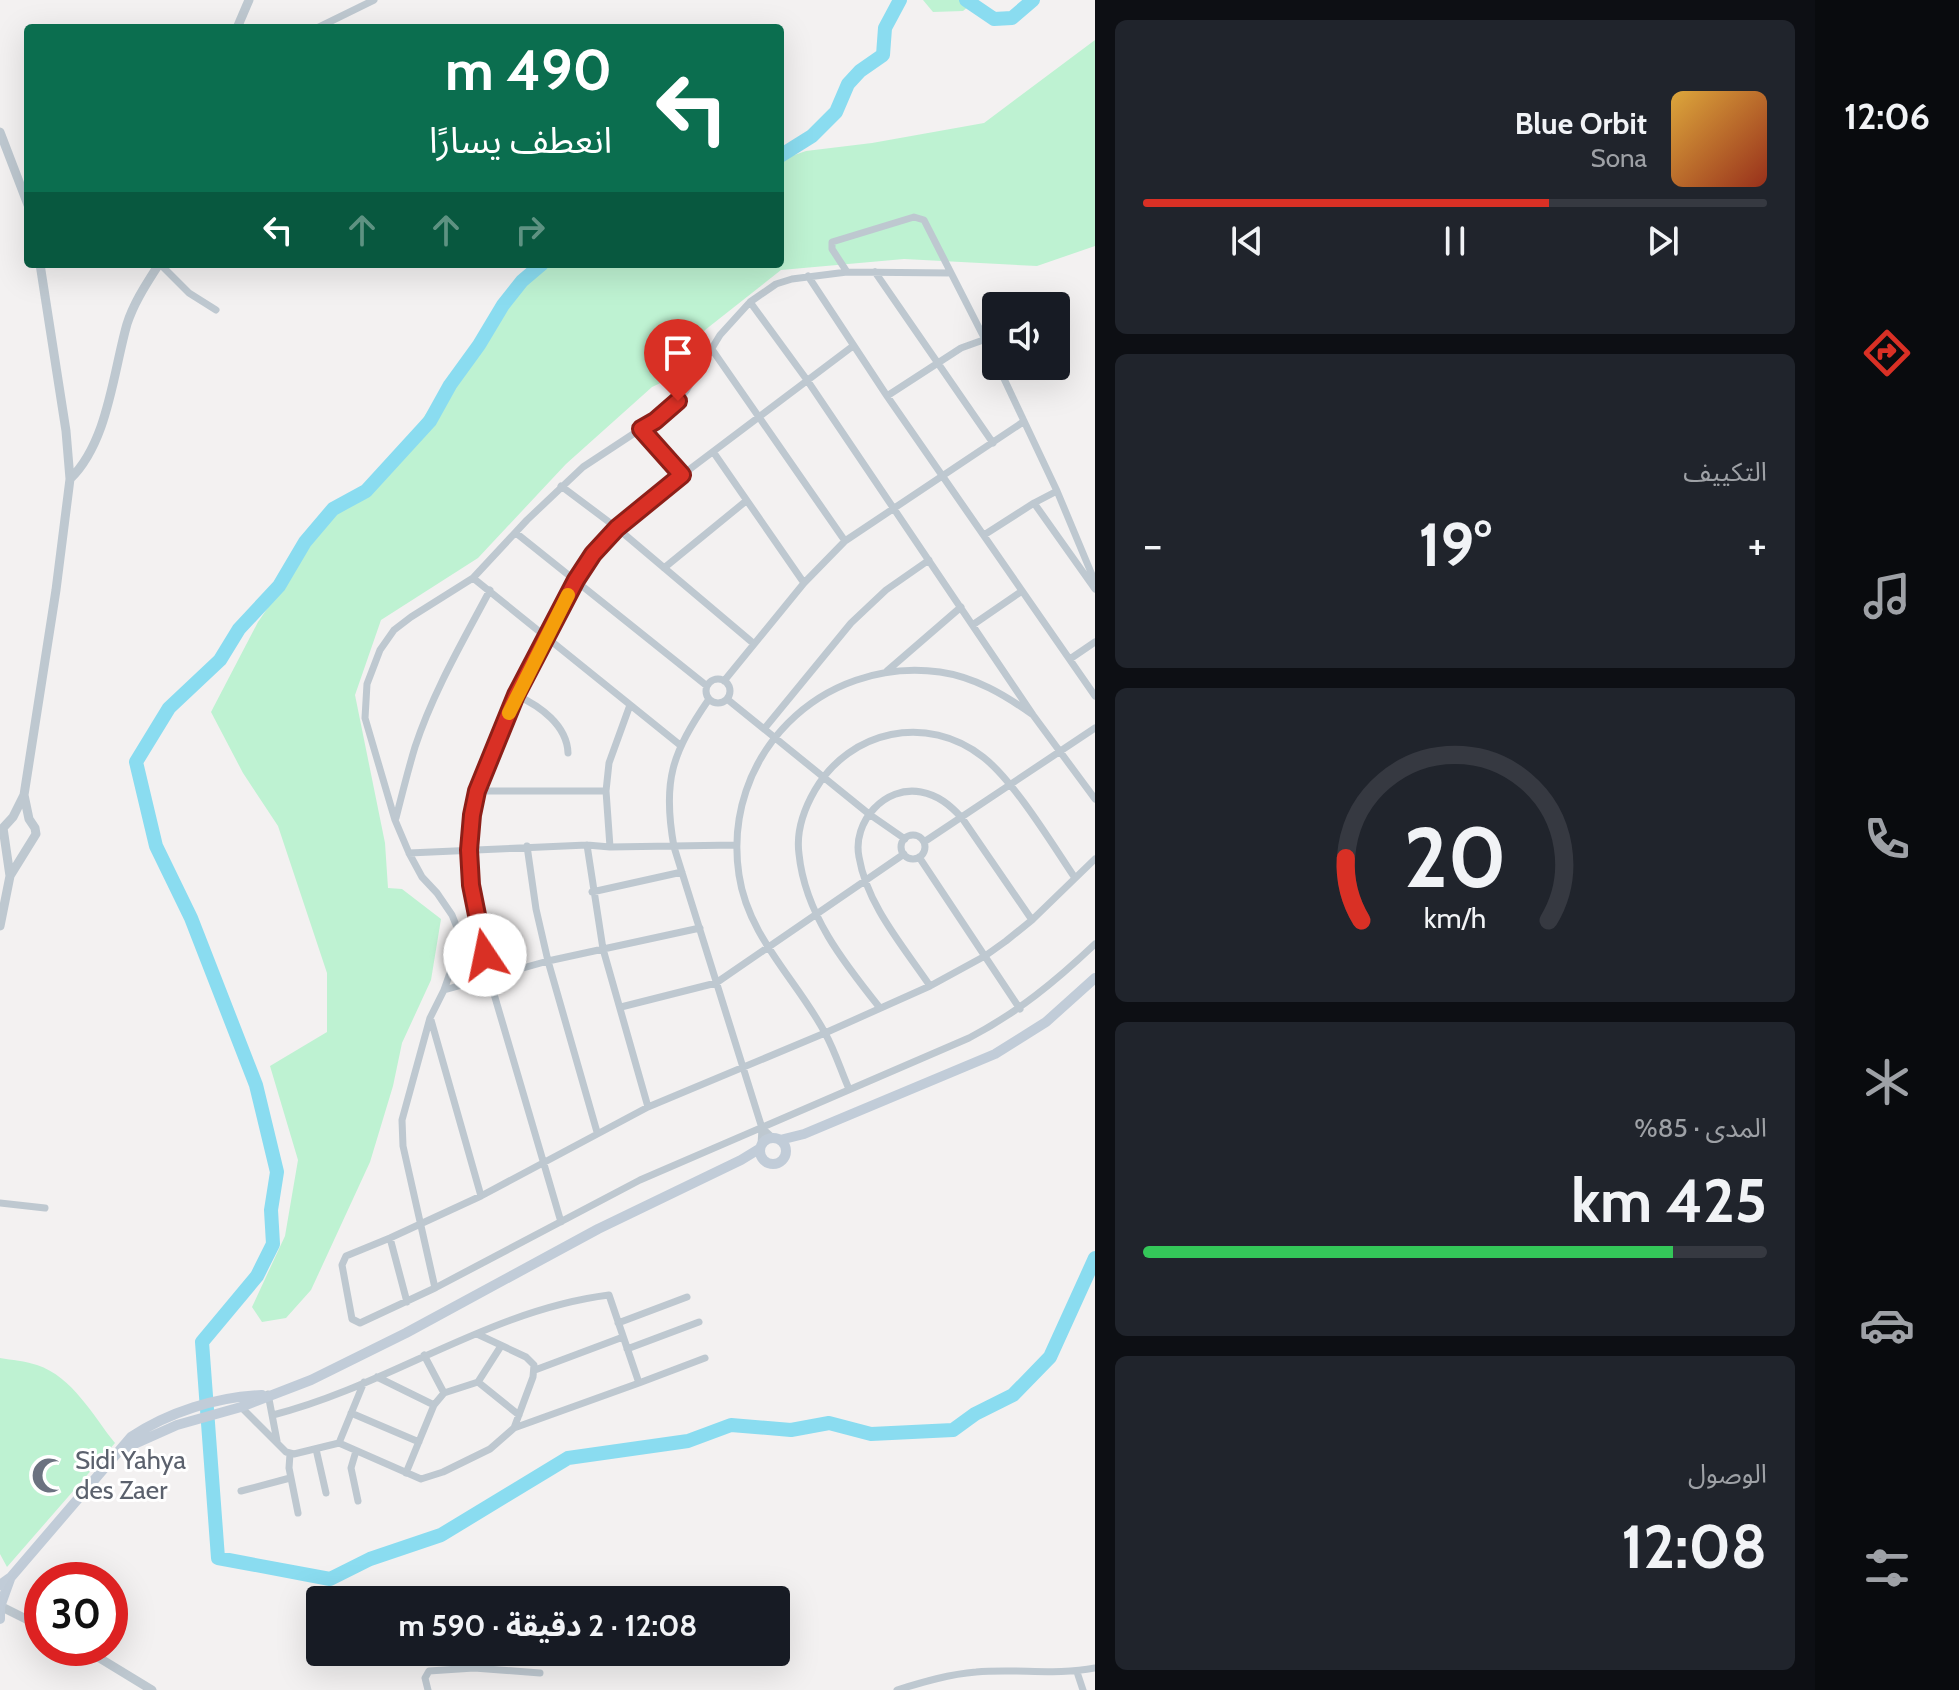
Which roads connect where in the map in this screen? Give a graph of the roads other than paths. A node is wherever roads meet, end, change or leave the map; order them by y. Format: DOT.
graph roads {
  1 [pos="249,0"];
  2 [pos="374,0"];
  3 [pos="239,24"];
  4 [pos="325,24"];
  5 [pos="0,132"];
  6 [pos="24,195"];
  7 [pos="41,268"];
  8 [pos="156,268"];
  9 [pos="163,268"];
  10 [pos="847,272"];
  11 [pos="875,272"];
  12 [pos="951,273"];
  13 [pos="808,276"];
  14 [pos="750,302"];
  15 [pos="216,310"];
  16 [pos="982,331"];
  17 [pos="982,340"];
  18 [pos="853,346"];
  19 [pos="711,348"];
  20 [pos="937,362"];
  21 [pos="807,380"];
  22 [pos="1004,380"];
  23 [pos="887,396"];
  24 [pos="758,416"];
  25 [pos="1023,422"];
  26 [pos="641,429"];
  27 [pos="993,443"];
  28 [pos="714,453"];
  29 [pos="682,475"];
  30 [pos="944,475"];
  31 [pos="70,479"];
  32 [pos="561,486"];
  33 [pos="1057,491"];
  34 [pos="746,501"];
  35 [pos="1034,503"];
  36 [pos="893,508"];
  37 [pos="617,528"];
  38 [pos="516,533"];
  39 [pos="984,535"];
  40 [pos="845,541"];
  41 [pos="929,560"];
  42 [pos="664,568"];
  43 [pos="473,578"];
  44 [pos="576,580"];
  45 [pos="1095,582"];
  46 [pos="804,583"];
  47 [pos="1095,589"];
  48 [pos="490,590"];
  49 [pos="1022,591"];
  50 [pos="961,607"];
  51 [pos="974,624"];
  52 [pos="547,637"];
  53 [pos="1095,642"];
  54 [pos="753,643"];
  55 [pos="1070,659"];
  56 [pos="886,672"];
  57 [pos="724,681"];
  58 [pos="707,686"];
  59 [pos="516,695"];
  60 [pos="1095,696"];
  61 [pos="709,699"];
  62 [pos="727,699"];
  63 [pos="630,705"];
  64 [pos="1033,715"];
  65 [pos="1095,728"];
  66 [pos="764,729"];
  67 [pos="773,737"];
  68 [pos="680,745"];
  69 [pos="1062,751"];
  70 [pos="568,753"];
  71 [pos="823,777"];
  72 [pos="1010,786"];
  73 [pos="477,791"];
  74 [pos="606,791"];
  75 [pos="24,795"];
  76 [pos="1095,799"];
  77 [pos="869,814"];
  78 [pos="13,817"];
  79 [pos="962,818"];
  80 [pos="29,819"];
  81 [pos="395,820"];
  82 [pos="905,839"];
  83 [pos="5,842"];
  84 [pos="924,842"];
  85 [pos="31,844"];
  86 [pos="587,845"];
  87 [pos="736,845"];
  88 [pos="527,846"];
  89 [pos="610,847"];
  90 [pos="674,847"];
  91 [pos="469,850"];
  92 [pos="409,853"];
  93 [pos="904,854"];
  94 [pos="919,857"];
  95 [pos="1095,859"];
  96 [pos="682,872"];
  97 [pos="10,876"];
  98 [pos="1075,878"];
  99 [pos="864,883"];
  100 [pos="592,892"];
  101 [pos="816,914"];
  102 [pos="1032,920"];
  103 [pos="0,926"];
  104 [pos="700,928"];
  105 [pos="1095,944"];
  106 [pos="767,946"];
  107 [pos="603,949"];
  108 [pos="985,956"];
  109 [pos="548,961"];
  110 [pos="489,977"];
  111 [pos="1095,978"];
  112 [pos="716,983"];
  113 [pos="930,986"];
  114 [pos="444,990"];
  115 [pos="621,1007"];
  116 [pos="880,1008"];
  117 [pos="1020,1009"];
  118 [pos="430,1018"];
  119 [pos="825,1033"];
  120 [pos="743,1069"];
  121 [pos="849,1089"];
  122 [pos="648,1107"];
  123 [pos="762,1128"];
  124 [pos="597,1132"];
  125 [pos="804,1134"];
  126 [pos="776,1139"];
  127 [pos="760,1147"];
  128 [pos="786,1153"];
  129 [pos="741,1160"];
  130 [pos="763,1160"];
  131 [pos="545,1161"];
  132 [pos="481,1196"];
  133 [pos="0,1203"];
  134 [pos="45,1208"];
  135 [pos="561,1222"];
  136 [pos="422,1224"];
  137 [pos="390,1238"];
  138 [pos="435,1288"];
  139 [pos="687,1297"];
  140 [pos="407,1302"];
  141 [pos="699,1322"];
  142 [pos="618,1323"];
  143 [pos="477,1334"];
  144 [pos="623,1337"];
  145 [pos="501,1346"];
  146 [pos="627,1349"];
  147 [pos="424,1355"];
  148 [pos="705,1358"];
  149 [pos="535,1370"];
  150 [pos="377,1377"];
  151 [pos="364,1382"];
  152 [pos="478,1382"];
  153 [pos="639,1383"];
  154 [pos="444,1393"];
  155 [pos="268,1394"];
  156 [pos="434,1405"];
  157 [pos="224,1406"];
  158 [pos="241,1407"];
  159 [pos="351,1413"];
  160 [pos="273,1415"];
  161 [pos="519,1415"];
  162 [pos="514,1428"];
  163 [pos="277,1441"];
  164 [pos="419,1442"];
  165 [pos="339,1443"];
  166 [pos="316,1449"];
  167 [pos="121,1450"];
  168 [pos="356,1451"];
  169 [pos="290,1454"];
  170 [pos="406,1473"];
  171 [pos="290,1478"];
  172 [pos="241,1491"];
  173 [pos="326,1493"];
  174 [pos="358,1501"];
  175 [pos="298,1513"];
  176 [pos="11,1577"];
  177 [pos="0,1585"];
  178 [pos="1,1610"];
  179 [pos="24,1618"];
  180 [pos="1095,1658"];
  181 [pos="113,1666"];
  182 [pos="1093,1668"];
  183 [pos="1077,1672"];
  184 [pos="540,1673"];
  185 [pos="152,1690"];
  186 [pos="428,1690"];
  187 [pos="897,1690"];
  188 [pos="1083,1690"];
  1 -- 3 [label="street"];
  2 -- 4 [label="street"];
  5 -- 6 [label="street"];
  7 -- 31 [label="street"];
  8 -- 31 [label="street"];
  9 -- 15 [label="street"];
  10 -- 11 [label="street"];
  10 -- 12 [label="street"];
  10 -- 13 [label="street"];
  11 -- 12 [label="street"];
  11 -- 20 [label="street"];
  12 -- 16 [label="street"];
  13 -- 14 [label="street"];
  13 -- 18 [label="street"];
  14 -- 19 [label="street"];
  14 -- 21 [label="street"];
  17 -- 20 [label="street"];
  18 -- 21 [label="street"];
  18 -- 23 [label="street"];
  19 -- 24 [label="street"];
  19 -- 26 [label="street"];
  20 -- 23 [label="street"];
  20 -- 27 [label="street"];
  21 -- 24 [label="street"];
  21 -- 36 [label="street"];
  22 -- 25 [label="street"];
  23 -- 30 [label="street"];
  24 -- 28 [label="street"];
  24 -- 40 [label="street"];
  25 -- 27 [label="street"];
  25 -- 33 [label="street"];
  26 -- 29 [label="street"];
  26 -- 32 [label="street"];
  27 -- 30 [label="street"];
  28 -- 29 [label="street"];
  28 -- 34 [label="street"];
  29 -- 37 [label="street"];
  30 -- 36 [label="street"];
  30 -- 39 [label="street"];
  31 -- 75 [label="street"];
  32 -- 37 [label="street"];
  32 -- 38 [label="street"];
  33 -- 35 [label="street"];
  33 -- 45 [label="street"];
  34 -- 42 [label="street"];
  34 -- 46 [label="street"];
  35 -- 39 [label="street"];
  35 -- 47 [label="street"];
  36 -- 40 [label="street"];
  36 -- 41 [label="street"];
  37 -- 42 [label="street"];
  37 -- 44 [label="street"];
  38 -- 43 [label="street"];
  38 -- 44 [label="street"];
  39 -- 49 [label="street"];
  40 -- 46 [label="street"];
  41 -- 50 [label="street"];
  41 -- 66 [label="street"];
  42 -- 54 [label="street"];
  43 -- 48 [label="street"];
  43 -- 81 [label="street"];
  44 -- 52 [label="street"];
  44 -- 58 [label="street"];
  46 -- 54 [label="street"];
  48 -- 52 [label="street"];
  48 -- 81 [label="street"];
  49 -- 51 [label="street"];
  49 -- 55 [label="street"];
  50 -- 51 [label="street"];
  50 -- 56 [label="street"];
  51 -- 64 [label="street"];
  52 -- 59 [label="street"];
  52 -- 63 [label="street"];
  53 -- 55 [label="street"];
  54 -- 57 [label="street"];
  55 -- 60 [label="street"];
  56 -- 64 [label="street"];
  56 -- 67 [label="street"];
  57 -- 58 [label="street"];
  57 -- 62 [label="street"];
  58 -- 61 [label="street"];
  59 -- 70 [label="street"];
  59 -- 73 [label="street"];
  61 -- 62 [label="street"];
  61 -- 68 [label="street"];
  62 -- 66 [label="street"];
  63 -- 68 [label="street"];
  63 -- 74 [label="street"];
  64 -- 69 [label="street"];
  65 -- 69 [label="street"];
  66 -- 67 [label="street"];
  67 -- 71 [label="street"];
  67 -- 87 [label="street"];
  68 -- 90 [label="street"];
  69 -- 72 [label="street"];
  69 -- 76 [label="street"];
  71 -- 72 [label="street"];
  71 -- 77 [label="street"];
  71 -- 101 [label="street"];
  72 -- 79 [label="street"];
  72 -- 98 [label="street"];
  73 -- 74 [label="street"];
  73 -- 91 [label="street"];
  74 -- 89 [label="street"];
  75 -- 78 [label="street"];
  75 -- 80 [label="street"];
  77 -- 79 [label="street"];
  77 -- 82 [label="street"];
  77 -- 99 [label="street"];
  78 -- 80 [label="street"];
  78 -- 83 [label="street"];
  79 -- 84 [label="street"];
  79 -- 102 [label="street"];
  80 -- 85 [label="street"];
  81 -- 92 [label="street"];
  82 -- 84 [label="street"];
  82 -- 93 [label="street"];
  83 -- 85 [label="street"];
  83 -- 97 [label="street"];
  84 -- 94 [label="street"];
  85 -- 97 [label="street"];
  86 -- 88 [label="street"];
  86 -- 89 [label="street"];
  86 -- 100 [label="street"];
  87 -- 90 [label="street"];
  87 -- 106 [label="street"];
  88 -- 91 [label="street"];
  88 -- 109 [label="street"];
  89 -- 90 [label="street"];
  90 -- 96 [label="street"];
  91 -- 92 [label="street"];
  91 -- 110 [label="street"];
  92 -- 114 [label="street"];
  93 -- 94 [label="street"];
  93 -- 99 [label="street"];
  94 -- 108 [label="street"];
  95 -- 98 [label="street"];
  96 -- 100 [label="street"];
  96 -- 104 [label="street"];
  97 -- 103 [label="street"];
  98 -- 102 [label="street"];
  99 -- 101 [label="street"];
  99 -- 113 [label="street"];
  100 -- 107 [label="street"];
  101 -- 106 [label="street"];
  101 -- 116 [label="street"];
  102 -- 108 [label="street"];
  104 -- 107 [label="street"];
  104 -- 112 [label="street"];
  105 -- 117 [label="street"];
  106 -- 112 [label="street"];
  106 -- 119 [label="street"];
  107 -- 109 [label="street"];
  107 -- 115 [label="street"];
  108 -- 113 [label="street"];
  108 -- 117 [label="street"];
  109 -- 110 [label="street"];
  109 -- 124 [label="street"];
  110 -- 114 [label="street"];
  110 -- 131 [label="street"];
  111 -- 125 [label="main road"];
  112 -- 115 [label="street"];
  112 -- 120 [label="street"];
  113 -- 116 [label="street"];
  114 -- 118 [label="street"];
  115 -- 122 [label="street"];
  116 -- 119 [label="street"];
  117 -- 121 [label="street"];
  118 -- 132 [label="street"];
  118 -- 136 [label="street"];
  119 -- 120 [label="street"];
  119 -- 121 [label="street"];
  120 -- 122 [label="street"];
  120 -- 123 [label="street"];
  121 -- 123 [label="street"];
  122 -- 124 [label="street"];
  123 -- 126 [label="street"];
  123 -- 127 [label="street"];
  123 -- 135 [label="street"];
  124 -- 131 [label="street"];
  125 -- 126 [label="main road"];
  125 -- 128 [label="main road"];
  126 -- 127 [label="main road"];
  126 -- 128 [label="main road"];
  127 -- 129 [label="main road"];
  127 -- 130 [label="main road"];
  128 -- 130 [label="main road"];
  129 -- 130 [label="main road"];
  129 -- 155 [label="main road"];
  131 -- 132 [label="street"];
  131 -- 135 [label="street"];
  132 -- 136 [label="street"];
  133 -- 134 [label="street"];
  135 -- 138 [label="street"];
  136 -- 137 [label="street"];
  136 -- 138 [label="street"];
  137 -- 140 [label="street"];
  137 -- 140 [label="street"];
  138 -- 140 [label="street"];
  139 -- 142 [label="street"];
  141 -- 146 [label="street"];
  142 -- 143 [label="street"];
  142 -- 144 [label="street"];
  143 -- 145 [label="street"];
  143 -- 147 [label="street"];
  144 -- 146 [label="street"];
  144 -- 149 [label="street"];
  145 -- 149 [label="street"];
  145 -- 152 [label="street"];
  146 -- 153 [label="street"];
  147 -- 150 [label="street"];
  147 -- 154 [label="street"];
  148 -- 153 [label="street"];
  149 -- 161 [label="street"];
  150 -- 151 [label="street"];
  150 -- 156 [label="street"];
  151 -- 159 [label="street"];
  151 -- 160 [label="street"];
  152 -- 154 [label="street"];
  152 -- 161 [label="street"];
  153 -- 162 [label="street"];
  154 -- 156 [label="street"];
  155 -- 157 [label="main road"];
  155 -- 158 [label="main road"];
  155 -- 160 [label="street"];
  156 -- 164 [label="street"];
  157 -- 158 [label="main road"];
  157 -- 167 [label="main road"];
  157 -- 167 [label="main road"];
  158 -- 163 [label="street"];
  159 -- 164 [label="street"];
  159 -- 165 [label="street"];
  160 -- 163 [label="street"];
  161 -- 162 [label="street"];
  162 -- 170 [label="street"];
  163 -- 169 [label="street"];
  164 -- 170 [label="street"];
  165 -- 166 [label="street"];
  165 -- 168 [label="street"];
  166 -- 169 [label="street"];
  166 -- 173 [label="street"];
  167 -- 176 [label="main road"];
  168 -- 170 [label="street"];
  168 -- 174 [label="street"];
  169 -- 171 [label="street"];
  171 -- 172 [label="street"];
  171 -- 175 [label="street"];
  176 -- 177 [label="main road"];
  176 -- 178 [label="main road"];
  178 -- 179 [label="street"];
  180 -- 182 [label="street"];
  181 -- 185 [label="street"];
  182 -- 183 [label="street"];
  183 -- 187 [label="street"];
  183 -- 188 [label="street"];
  184 -- 186 [label="street"];
}
